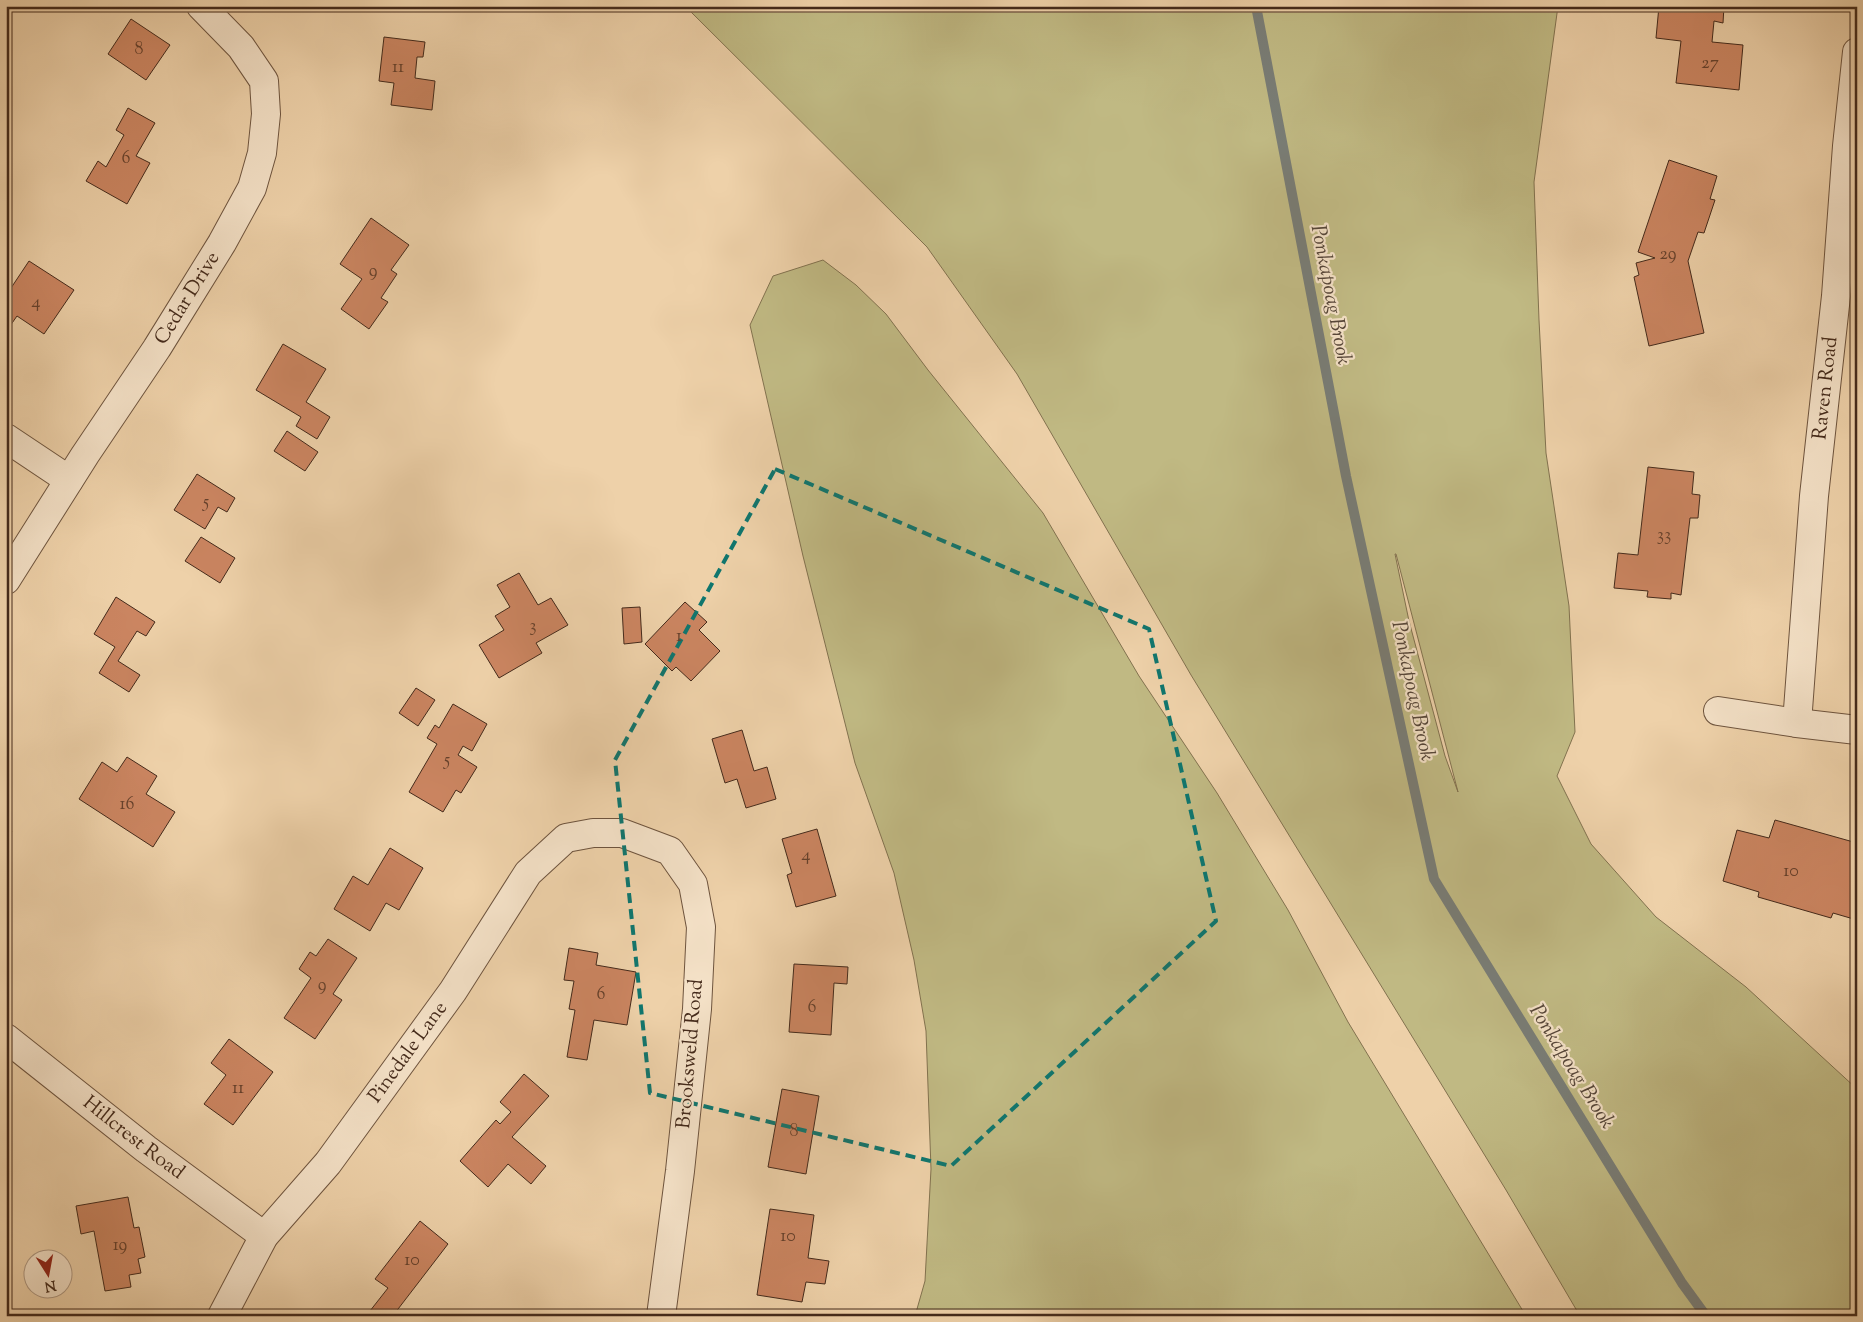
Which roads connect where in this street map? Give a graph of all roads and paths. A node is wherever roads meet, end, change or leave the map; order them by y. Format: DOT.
graph roads {
  1 [pos="201,6"];
  2 [pos="1857,52"];
  3 [pos="6,438"];
  4 [pos="69,480"];
  5 [pos="6,580"];
  6 [pos="1718,711"];
  7 [pos="1797,723"];
  8 [pos="1857,730"];
  9 [pos="622,832"];
  10 [pos="6,1038"];
  11 [pos="264,1236"];
  12 [pos="222,1316"];
  13 [pos="661,1316"];
  1 -- 4 [label="street, Cedar Drive"];
  2 -- 7 [label="street, Raven Road"];
  3 -- 4 [label="street"];
  4 -- 5 [label="street, Cedar Drive"];
  6 -- 7 [label="street"];
  7 -- 8 [label="street"];
  9 -- 11 [label="street, Pinedale Lane"];
  9 -- 13 [label="street, Brooksweld Road"];
  10 -- 11 [label="street, Hillcrest Road"];
  11 -- 12 [label="street, Pinedale Lane"];
}
